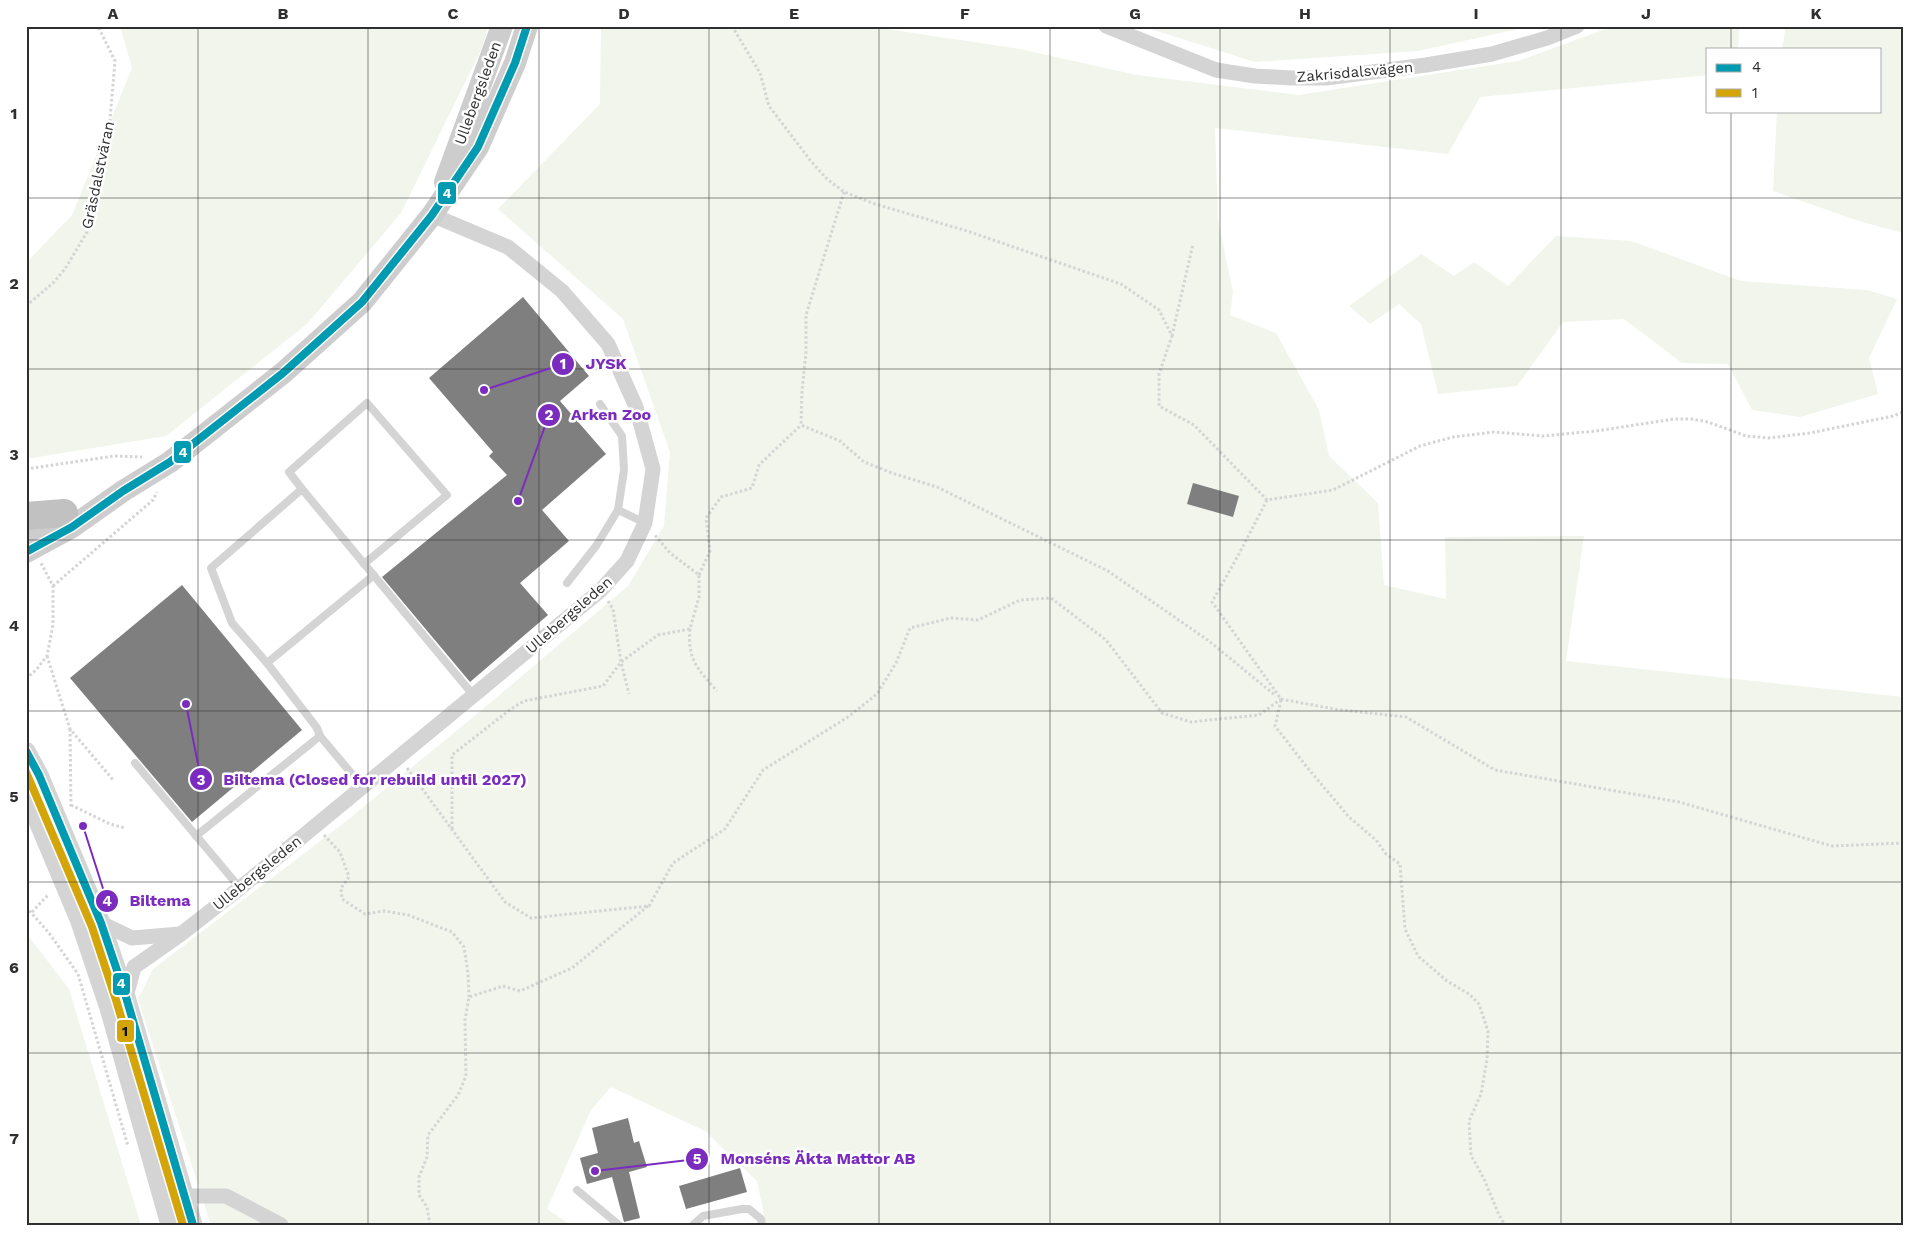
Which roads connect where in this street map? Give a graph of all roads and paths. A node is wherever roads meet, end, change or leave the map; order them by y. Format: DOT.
graph roads {
  1 [pos="98,26"];
  2 [pos="502,26"];
  3 [pos="527,26"];
  4 [pos="732,26"];
  5 [pos="1106,26"];
  6 [pos="1577,26"];
  7 [pos="844,192"];
  8 [pos="432,215"];
  9 [pos="1193,244"];
  10 [pos="26,306"];
  11 [pos="1172,336"];
  12 [pos="600,404"];
  13 [pos="1903,412"];
  14 [pos="801,425"];
  15 [pos="170,462"];
  16 [pos="26,469"];
  17 [pos="302,490"];
  18 [pos="123,491"];
  19 [pos="1267,500"];
  20 [pos="618,510"];
  21 [pos="64,513"];
  22 [pos="26,516"];
  23 [pos="645,524"];
  24 [pos="26,531"];
  25 [pos="32,554"];
  26 [pos="364,564"];
  27 [pos="374,575"];
  28 [pos="699,575"];
  29 [pos="567,583"];
  30 [pos="53,586"];
  31 [pos="600,591"];
  32 [pos="690,629"];
  33 [pos="46,656"];
  34 [pos="621,662"];
  35 [pos="267,663"];
  36 [pos="26,679"];
  37 [pos="717,691"];
  38 [pos="629,694"];
  39 [pos="474,696"];
  40 [pos="1281,699"];
  41 [pos="70,729"];
  42 [pos="320,736"];
  43 [pos="26,751"];
  44 [pos="399,757"];
  45 [pos="134,763"];
  46 [pos="114,781"];
  47 [pos="362,786"];
  48 [pos="26,796"];
  49 [pos="72,805"];
  50 [pos="71,813"];
  51 [pos="316,824"];
  52 [pos="125,828"];
  53 [pos="452,830"];
  54 [pos="196,836"];
  55 [pos="1903,843"];
  56 [pos="240,888"];
  57 [pos="48,895"];
  58 [pos="649,906"];
  59 [pos="26,907"];
  60 [pos="32,912"];
  61 [pos="101,923"];
  62 [pos="181,934"];
  63 [pos="126,997"];
  64 [pos="469,997"];
  65 [pos="129,1149"];
  66 [pos="577,1190"];
  67 [pos="162,1196"];
  68 [pos="186,1197"];
  69 [pos="170,1225"];
  70 [pos="194,1225"];
  71 [pos="281,1225"];
  72 [pos="430,1225"];
  73 [pos="619,1225"];
  74 [pos="692,1225"];
  75 [pos="762,1225"];
  76 [pos="1505,1225"];
  1 -- 10 [label="path, Gräsdalstväran"];
  2 -- 8 [label="main road, Ullebergsleden"];
  3 -- 8 [label="main road, Ullebergsleden"];
  4 -- 7 [label="path"];
  5 -- 6 [label="street, Zakrisdalsvägen"];
  7 -- 11 [label="path"];
  7 -- 14 [label="path"];
  8 -- 15 [label="main road, Ullebergsleden"];
  8 -- 23 [label="street, Ullebergsleden"];
  9 -- 11 [label="path"];
  11 -- 19 [label="path"];
  12 -- 20 [label="lane"];
  13 -- 19 [label="path"];
  14 -- 28 [label="path"];
  14 -- 40 [label="path"];
  15 -- 16 [label="path"];
  15 -- 18 [label="main road, Ullebergsleden"];
  15 -- 30 [label="path"];
  17 -- 26 [label="lane"];
  17 -- 26 [label="lane"];
  17 -- 35 [label="lane"];
  18 -- 21 [label="main road, Ullebergsleden"];
  18 -- 25 [label="main road, Ullebergsleden"];
  19 -- 40 [label="path"];
  20 -- 23 [label="lane"];
  20 -- 29 [label="lane"];
  21 -- 22 [label="highway"];
  21 -- 24 [label="main road, Ullebergsleden"];
  23 -- 28 [label="path"];
  23 -- 31 [label="street, Ullebergsleden"];
  25 -- 30 [label="path"];
  26 -- 27 [label="lane"];
  27 -- 35 [label="lane"];
  27 -- 39 [label="lane"];
  28 -- 32 [label="path"];
  30 -- 33 [label="path"];
  31 -- 34 [label="path"];
  31 -- 39 [label="street, Ullebergsleden"];
  32 -- 34 [label="path"];
  32 -- 37 [label="path"];
  33 -- 36 [label="path"];
  33 -- 41 [label="path"];
  34 -- 38 [label="path"];
  34 -- 53 [label="path"];
  35 -- 42 [label="lane"];
  39 -- 44 [label="street, Ullebergsleden"];
  40 -- 55 [label="path"];
  40 -- 58 [label="path"];
  40 -- 76 [label="path"];
  41 -- 46 [label="path"];
  41 -- 49 [label="path"];
  42 -- 47 [label="lane"];
  42 -- 54 [label="lane"];
  43 -- 61 [label="street"];
  44 -- 47 [label="street, Ullebergsleden"];
  44 -- 53 [label="path"];
  45 -- 54 [label="lane"];
  47 -- 51 [label="street, Ullebergsleden"];
  48 -- 67 [label="street"];
  49 -- 50 [label="path"];
  49 -- 52 [label="path"];
  51 -- 56 [label="street, Ullebergsleden"];
  51 -- 64 [label="path"];
  53 -- 58 [label="path"];
  54 -- 56 [label="lane"];
  56 -- 62 [label="street, Ullebergsleden"];
  57 -- 60 [label="path"];
  58 -- 64 [label="path"];
  59 -- 60 [label="path"];
  60 -- 65 [label="path"];
  61 -- 62 [label="street"];
  61 -- 63 [label="street"];
  62 -- 63 [label="street, Ullebergsleden"];
  63 -- 68 [label="street"];
  64 -- 72 [label="path"];
  66 -- 73 [label="lane"];
  67 -- 68 [label="street"];
  67 -- 69 [label="street"];
  68 -- 70 [label="street"];
  68 -- 71 [label="street"];
  74 -- 75 [label="lane"];
}
